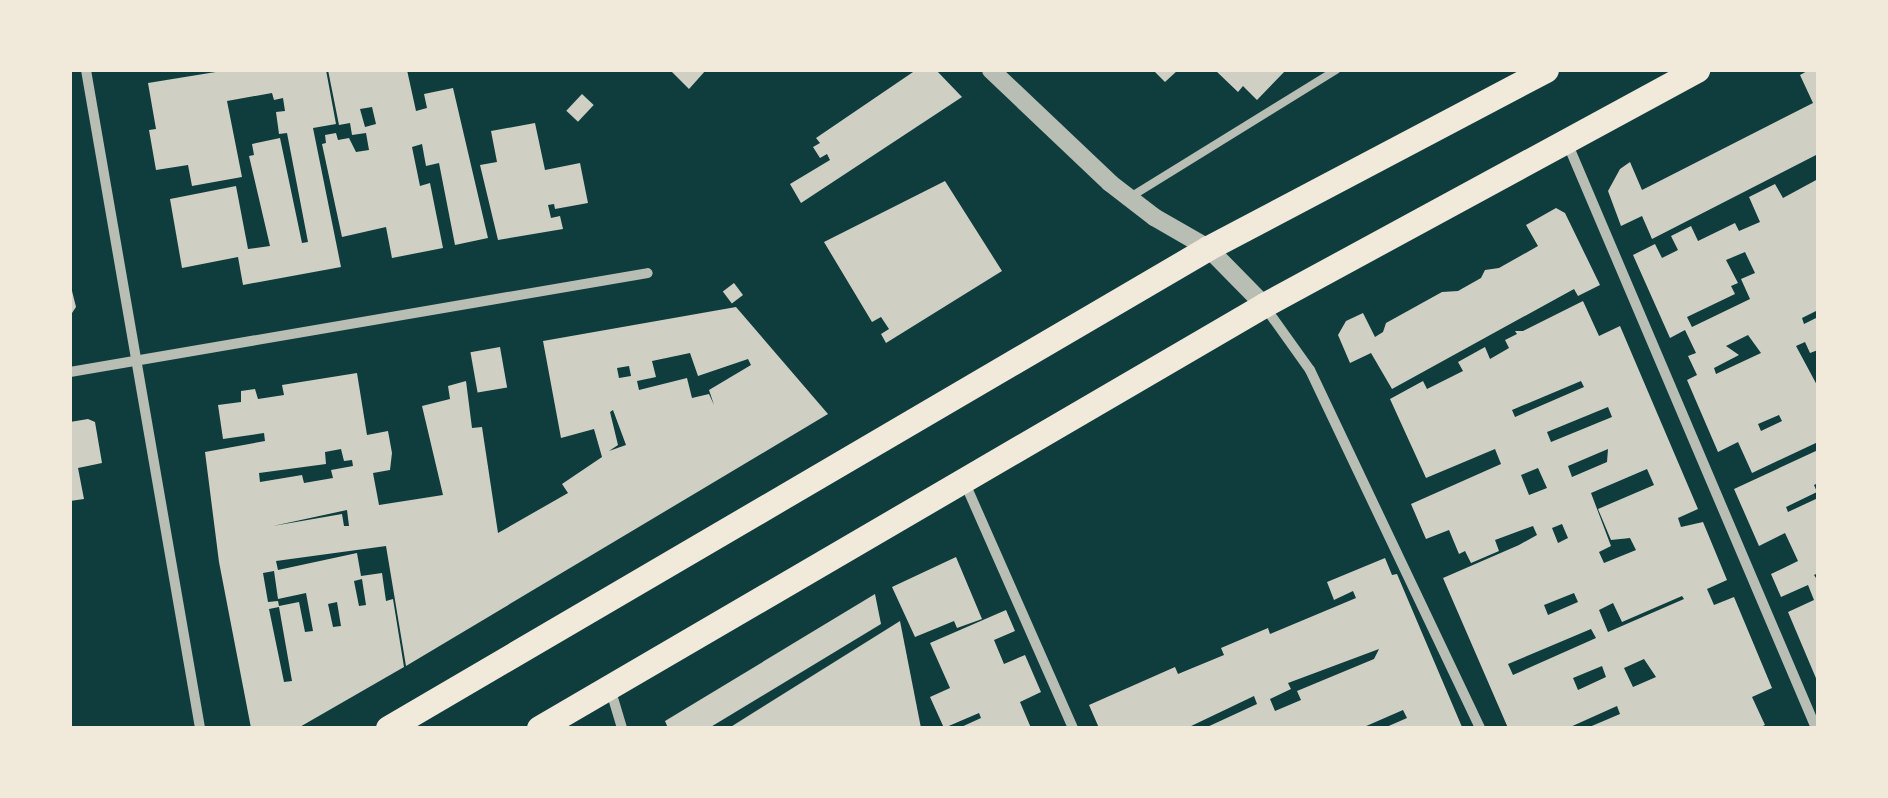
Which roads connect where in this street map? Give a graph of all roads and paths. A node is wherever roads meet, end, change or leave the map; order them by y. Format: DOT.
graph roads {
  1 [pos="86,70"];
  2 [pos="992,70"];
  3 [pos="1336,70"];
  4 [pos="1546,70"];
  5 [pos="1697,70"];
  6 [pos="1566,140"];
  7 [pos="1130,198"];
  8 [pos="1208,248"];
  9 [pos="648,273"];
  10 [pos="1264,305"];
  11 [pos="137,361"];
  12 [pos="70,372"];
  13 [pos="964,480"];
  14 [pos="609,687"];
  15 [pos="200,728"];
  16 [pos="388,728"];
  17 [pos="540,728"];
  18 [pos="622,728"];
  19 [pos="1073,728"];
  20 [pos="1480,728"];
  21 [pos="1816,728"];
  1 -- 11 [label="street"];
  2 -- 7 [label="street"];
  3 -- 7 [label="lane"];
  4 -- 8 [label="main road"];
  5 -- 6 [label="main road"];
  6 -- 10 [label="main road"];
  6 -- 21 [label="street"];
  7 -- 8 [label="street"];
  8 -- 10 [label="street"];
  8 -- 16 [label="main road"];
  9 -- 11 [label="street"];
  10 -- 13 [label="main road"];
  10 -- 20 [label="street"];
  11 -- 12 [label="street"];
  11 -- 15 [label="street"];
  13 -- 14 [label="main road"];
  13 -- 19 [label="street"];
  14 -- 17 [label="main road"];
  14 -- 18 [label="street"];
}
